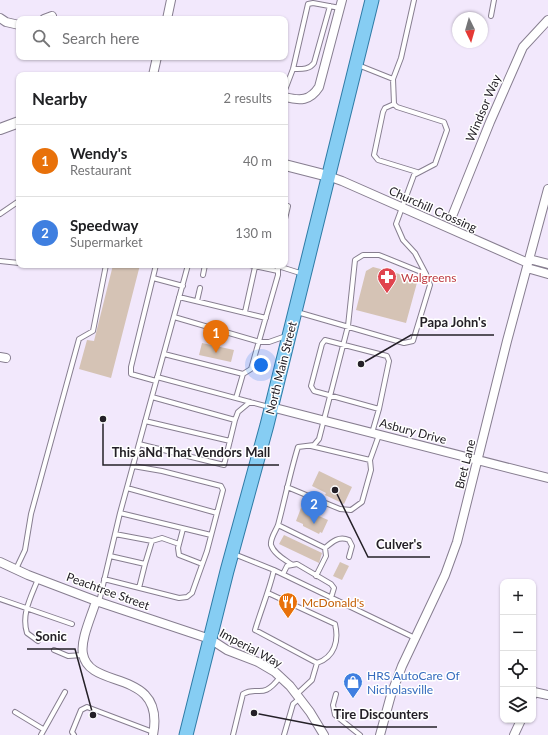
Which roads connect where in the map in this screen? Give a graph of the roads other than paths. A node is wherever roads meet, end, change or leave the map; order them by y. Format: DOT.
graph roads {
  1 [pos="171,0"];
  2 [pos="372,0"];
  3 [pos="414,0"];
  4 [pos="494,0"];
  5 [pos="341,4"];
  6 [pos="330,6"];
  7 [pos="167,16"];
  8 [pos="492,16"];
  9 [pos="0,18"];
  10 [pos="548,20"];
  11 [pos="16,24"];
  12 [pos="156,60"];
  13 [pos="356,64"];
  14 [pos="293,69"];
  15 [pos="154,72"];
  16 [pos="393,79"];
  17 [pos="288,82"];
  18 [pos="288,98"];
  19 [pos="394,104"];
  20 [pos="16,123"];
  21 [pos="0,129"];
  22 [pos="288,166"];
  23 [pos="417,172"];
  24 [pos="328,176"];
  25 [pos="548,189"];
  26 [pos="16,203"];
  27 [pos="402,208"];
  28 [pos="0,214"];
  29 [pos="453,214"];
  30 [pos="0,261"];
  31 [pos="16,263"];
  32 [pos="528,263"];
  33 [pos="548,264"];
  34 [pos="105,268"];
  35 [pos="155,268"];
  36 [pos="187,268"];
  37 [pos="204,268"];
  38 [pos="255,268"];
  39 [pos="264,268"];
  40 [pos="286,268"];
  41 [pos="278,271"];
  42 [pos="303,274"];
  43 [pos="426,274"];
  44 [pos="548,274"];
  45 [pos="203,275"];
  46 [pos="153,278"];
  47 [pos="183,286"];
  48 [pos="200,288"];
  49 [pos="180,297"];
  50 [pos="197,301"];
  51 [pos="294,311"];
  52 [pos="245,312"];
  53 [pos="174,318"];
  54 [pos="266,318"];
  55 [pos="348,326"];
  56 [pos="288,335"];
  57 [pos="260,342"];
  58 [pos="343,344"];
  59 [pos="164,354"];
  60 [pos="243,374"];
  61 [pos="157,379"];
  62 [pos="330,396"];
  63 [pos="152,397"];
  64 [pos="236,398"];
  65 [pos="250,402"];
  66 [pos="271,407"];
  67 [pos="379,409"];
  68 [pos="235,420"];
  69 [pos="324,420"];
  70 [pos="146,421"];
  71 [pos="375,434"];
  72 [pos="230,441"];
  73 [pos="139,444"];
  74 [pos="311,446"];
  75 [pos="370,460"];
  76 [pos="478,461"];
  77 [pos="133,466"];
  78 [pos="548,478"];
  79 [pos="287,487"];
  80 [pos="127,488"];
  81 [pos="120,513"];
  82 [pos="217,513"];
  83 [pos="278,525"];
  84 [pos="183,529"];
  85 [pos="115,534"];
  86 [pos="211,535"];
  87 [pos="152,541"];
  88 [pos="179,544"];
  89 [pos="325,548"];
  90 [pos="232,553"];
  91 [pos="110,556"];
  92 [pos="349,557"];
  93 [pos="0,562"];
  94 [pos="145,564"];
  95 [pos="202,564"];
  96 [pos="291,564"];
  97 [pos="16,570"];
  98 [pos="274,570"];
  99 [pos="283,574"];
  100 [pos="316,576"];
  101 [pos="38,578"];
  102 [pos="104,579"];
  103 [pos="139,588"];
  104 [pos="268,593"];
  105 [pos="331,598"];
  106 [pos="0,600"];
  107 [pos="97,601"];
  108 [pos="26,608"];
  109 [pos="72,624"];
  110 [pos="415,638"];
  111 [pos="210,639"];
  112 [pos="38,641"];
  113 [pos="54,650"];
  114 [pos="83,655"];
  115 [pos="317,663"];
  116 [pos="281,677"];
  117 [pos="65,692"];
  118 [pos="536,692"];
  119 [pos="336,694"];
  120 [pos="548,695"];
  121 [pos="299,696"];
  122 [pos="16,712"];
  123 [pos="520,723"];
  124 [pos="43,729"];
  125 [pos="154,734"];
  126 [pos="41,735"];
  127 [pos="74,735"];
  128 [pos="186,735"];
  129 [pos="233,735"];
  130 [pos="284,735"];
  131 [pos="324,735"];
  132 [pos="360,735"];
  133 [pos="380,735"];
  134 [pos="514,735"];
  1 -- 7 [label="street"];
  2 -- 13 [label="main road, North Main Street"];
  3 -- 16 [label="lane"];
  4 -- 8 [label="lane"];
  5 -- 6 [label="lane"];
  5 -- 18 [label="street"];
  6 -- 14 [label="lane"];
  6 -- 14 [label="lane"];
  9 -- 11 [label="street"];
  10 -- 29 [label="street, Windsor Way"];
  12 -- 15 [label="street"];
  13 -- 16 [label="lane"];
  13 -- 24 [label="main road, North Main Street"];
  14 -- 17 [label="lane"];
  16 -- 19 [label="lane"];
  19 -- 23 [label="lane"];
  19 -- 23 [label="lane"];
  20 -- 21 [label="street"];
  22 -- 24 [label="street"];
  23 -- 27 [label="lane"];
  24 -- 27 [label="street, Churchill Crossing"];
  24 -- 42 [label="main road, North Main Street"];
  25 -- 32 [label="street, Bret Lane"];
  26 -- 28 [label="lane"];
  27 -- 32 [label="street, Churchill Crossing"];
  27 -- 43 [label="lane"];
  30 -- 31 [label="lane"];
  32 -- 33 [label="street"];
  32 -- 44 [label="street"];
  32 -- 76 [label="street, Bret Lane"];
  34 -- 97 [label="lane"];
  35 -- 46 [label="lane"];
  36 -- 47 [label="lane"];
  37 -- 45 [label="lane"];
  38 -- 52 [label="lane"];
  39 -- 41 [label="lane"];
  40 -- 42 [label="lane"];
  41 -- 54 [label="lane"];
  42 -- 51 [label="main road, North Main Street"];
  43 -- 55 [label="lane"];
  43 -- 55 [label="lane"];
  46 -- 47 [label="lane"];
  46 -- 61 [label="lane"];
  47 -- 49 [label="lane"];
  48 -- 50 [label="lane"];
  49 -- 50 [label="lane"];
  49 -- 53 [label="lane"];
  50 -- 52 [label="lane"];
  51 -- 55 [label="lane"];
  51 -- 56 [label="main road, North Main Street"];
  52 -- 54 [label="lane"];
  53 -- 57 [label="lane"];
  53 -- 59 [label="lane"];
  54 -- 57 [label="lane"];
  55 -- 58 [label="lane"];
  56 -- 57 [label="lane"];
  56 -- 66 [label="main road, North Main Street"];
  57 -- 60 [label="lane"];
  58 -- 62 [label="lane"];
  58 -- 62 [label="lane"];
  58 -- 67 [label="lane"];
  59 -- 60 [label="lane"];
  59 -- 61 [label="lane"];
  60 -- 64 [label="lane"];
  61 -- 63 [label="lane"];
  61 -- 64 [label="lane"];
  62 -- 67 [label="lane"];
  62 -- 69 [label="lane"];
  63 -- 68 [label="lane"];
  63 -- 70 [label="lane"];
  64 -- 65 [label="lane"];
  65 -- 66 [label="lane"];
  65 -- 68 [label="lane"];
  66 -- 69 [label="street, Asbury Drive"];
  66 -- 90 [label="main road, North Main Street"];
  67 -- 71 [label="lane"];
  68 -- 72 [label="lane"];
  69 -- 71 [label="street, Asbury Drive"];
  69 -- 74 [label="lane"];
  70 -- 72 [label="lane"];
  70 -- 73 [label="lane"];
  71 -- 75 [label="lane"];
  71 -- 76 [label="street, Asbury Drive"];
  72 -- 73 [label="lane"];
  73 -- 77 [label="lane"];
  74 -- 75 [label="lane"];
  74 -- 79 [label="lane"];
  75 -- 79 [label="lane"];
  76 -- 78 [label="street, Asbury Drive"];
  76 -- 110 [label="street, Bret Lane"];
  77 -- 80 [label="lane"];
  77 -- 82 [label="lane"];
  79 -- 83 [label="lane"];
  80 -- 81 [label="lane"];
  80 -- 82 [label="lane"];
  81 -- 84 [label="lane"];
  81 -- 85 [label="lane"];
  82 -- 86 [label="lane"];
  83 -- 89 [label="lane"];
  83 -- 96 [label="lane"];
  84 -- 86 [label="lane"];
  84 -- 88 [label="lane"];
  85 -- 87 [label="lane"];
  85 -- 91 [label="lane"];
  86 -- 95 [label="lane"];
  87 -- 88 [label="lane"];
  87 -- 94 [label="lane"];
  88 -- 95 [label="lane"];
  89 -- 92 [label="lane"];
  89 -- 100 [label="lane"];
  90 -- 98 [label="lane"];
  90 -- 111 [label="main road, North Main Street"];
  91 -- 94 [label="lane"];
  91 -- 102 [label="lane"];
  93 -- 97 [label="street, Peachtree Street"];
  94 -- 103 [label="lane"];
  95 -- 103 [label="lane"];
  96 -- 99 [label="lane"];
  96 -- 100 [label="lane"];
  97 -- 101 [label="street, Peachtree Street"];
  98 -- 99 [label="lane"];
  98 -- 104 [label="lane"];
  99 -- 105 [label="lane"];
  100 -- 105 [label="lane"];
  101 -- 107 [label="street, Peachtree Street"];
  101 -- 108 [label="lane"];
  102 -- 103 [label="lane"];
  102 -- 107 [label="lane"];
  104 -- 115 [label="lane"];
  104 -- 115 [label="lane"];
  105 -- 110 [label="lane"];
  106 -- 108 [label="lane"];
  107 -- 111 [label="street, Peachtree Street"];
  107 -- 114 [label="street"];
  108 -- 109 [label="lane"];
  108 -- 112 [label="lane"];
  110 -- 133 [label="street, Bret Lane"];
  111 -- 116 [label="street, Imperial Way"];
  111 -- 128 [label="main road, North Main Street"];
  113 -- 114 [label="lane"];
  114 -- 125 [label="street"];
  115 -- 121 [label="lane"];
  116 -- 121 [label="street, Imperial Way"];
  116 -- 129 [label="lane"];
  117 -- 124 [label="lane"];
  118 -- 120 [label="street"];
  119 -- 132 [label="lane"];
  121 -- 130 [label="lane"];
  121 -- 131 [label="street, Imperial Way"];
  122 -- 124 [label="lane"];
  123 -- 134 [label="street"];
  124 -- 126 [label="lane"];
  125 -- 127 [label="lane"];
}
